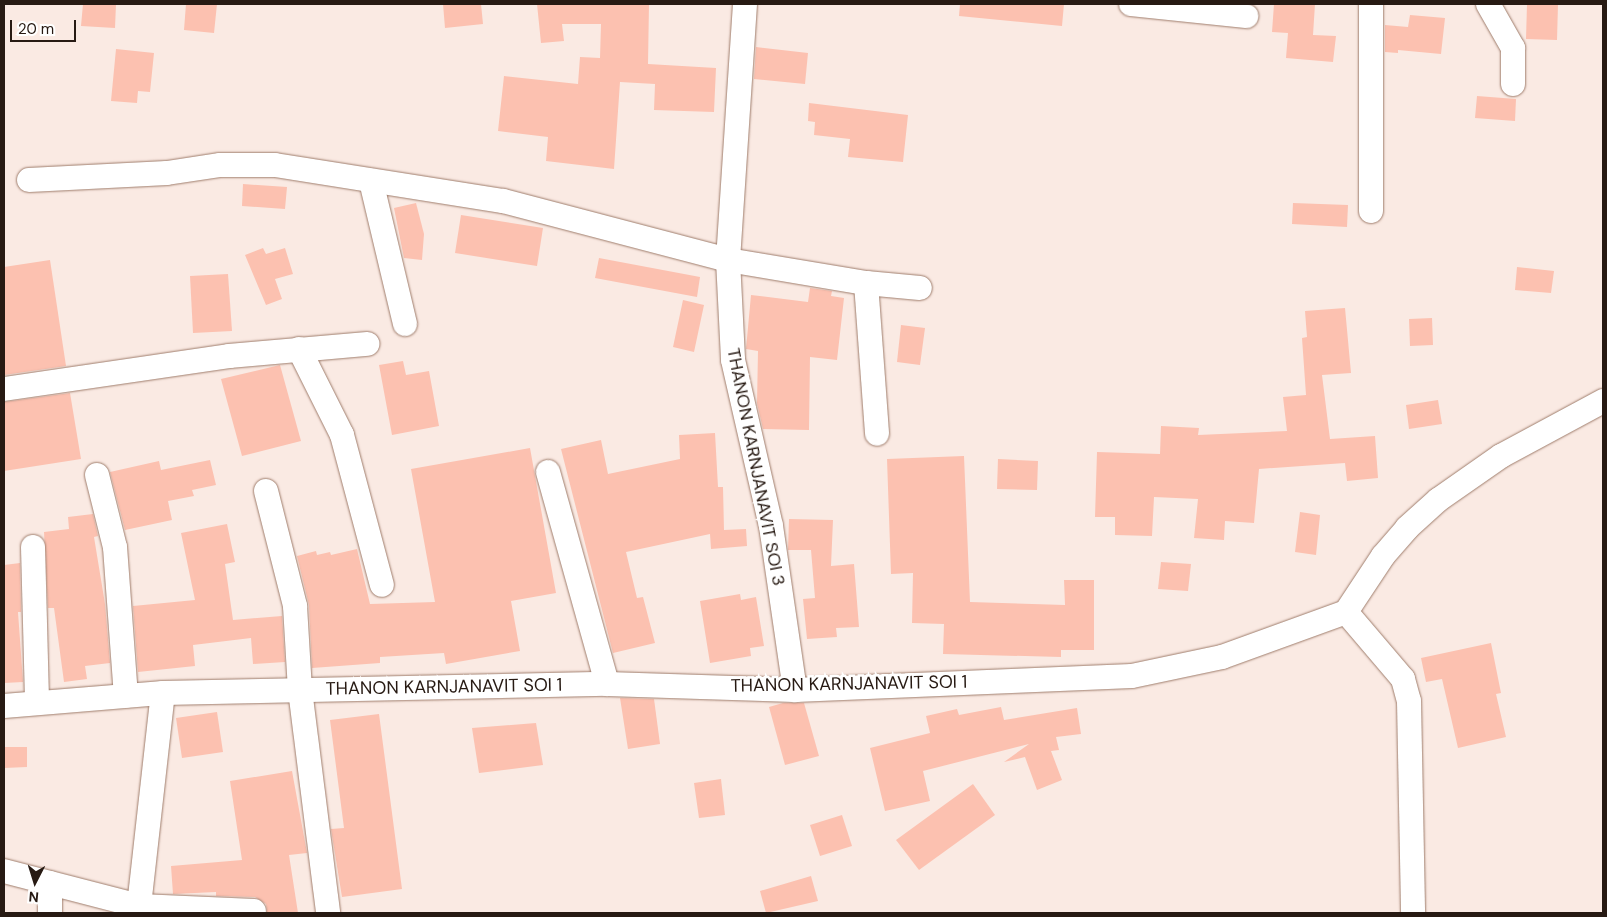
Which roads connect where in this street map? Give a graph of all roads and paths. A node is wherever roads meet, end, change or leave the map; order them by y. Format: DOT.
graph roads {
  1 [pos="745,4"];
  2 [pos="1131,4"];
  3 [pos="1370,4"];
  4 [pos="1488,4"];
  5 [pos="1183,7"];
  6 [pos="1246,16"];
  7 [pos="1512,84"];
  8 [pos="29,180"];
  9 [pos="371,181"];
  10 [pos="1371,211"];
  11 [pos="728,260"];
  12 [pos="866,283"];
  13 [pos="920,288"];
  14 [pos="405,324"];
  15 [pos="367,344"];
  16 [pos="299,349"];
  17 [pos="4,389"];
  18 [pos="1603,401"];
  19 [pos="877,434"];
  20 [pos="548,472"];
  21 [pos="98,475"];
  22 [pos="266,491"];
  23 [pos="33,547"];
  24 [pos="382,586"];
  25 [pos="1346,612"];
  26 [pos="607,684"];
  27 [pos="300,690"];
  28 [pos="795,690"];
  29 [pos="163,693"];
  30 [pos="126,696"];
  31 [pos="37,703"];
  32 [pos="4,706"];
  33 [pos="4,871"];
  34 [pos="50,883"];
  35 [pos="139,906"];
  36 [pos="254,911"];
  37 [pos="50,913"];
  38 [pos="328,913"];
  39 [pos="1413,913"];
  1 -- 11 [label="street, THANON KARNJANAVIT SOI 3"];
  2 -- 5 [label="street"];
  3 -- 10 [label="street"];
  4 -- 7 [label="street"];
  5 -- 6 [label="street"];
  8 -- 9 [label="street"];
  9 -- 11 [label="street"];
  9 -- 14 [label="street"];
  11 -- 12 [label="street"];
  11 -- 28 [label="street, THANON KARNJANAVIT SOI 3"];
  12 -- 13 [label="street"];
  12 -- 19 [label="street"];
  15 -- 16 [label="street"];
  16 -- 17 [label="street"];
  16 -- 24 [label="street"];
  18 -- 25 [label="street"];
  20 -- 26 [label="street"];
  21 -- 30 [label="street"];
  22 -- 27 [label="street"];
  23 -- 31 [label="street"];
  25 -- 28 [label="street, THANON KARNJANAVIT SOI 1"];
  25 -- 39 [label="street"];
  26 -- 27 [label="street, THANON KARNJANAVIT SOI 1"];
  26 -- 28 [label="street, THANON KARNJANAVIT SOI 1"];
  27 -- 29 [label="street, THANON KARNJANAVIT SOI 1"];
  27 -- 38 [label="street"];
  29 -- 30 [label="street, THANON KARNJANAVIT SOI 1"];
  29 -- 35 [label="street"];
  30 -- 31 [label="street, THANON KARNJANAVIT SOI 1"];
  31 -- 32 [label="street, THANON KARNJANAVIT SOI 1"];
  33 -- 34 [label="street"];
  34 -- 35 [label="street"];
  34 -- 37 [label="street"];
  35 -- 36 [label="street"];
}
